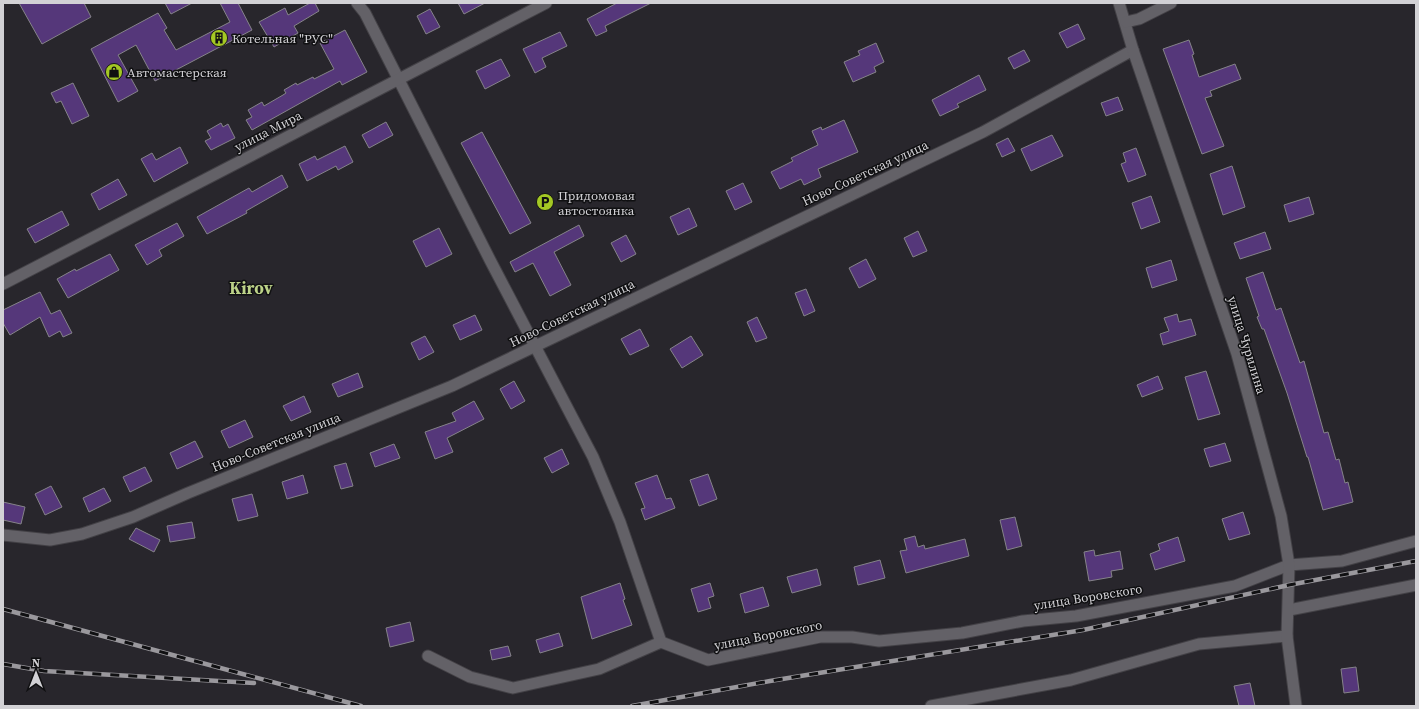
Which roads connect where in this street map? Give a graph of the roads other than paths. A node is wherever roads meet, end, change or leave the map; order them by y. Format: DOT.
graph roads {
  1 [pos="357,3"];
  2 [pos="546,3"];
  3 [pos="1120,3"];
  4 [pos="1171,3"];
  5 [pos="1126,22"];
  6 [pos="1133,50"];
  7 [pos="398,80"];
  8 [pos="3,284"];
  9 [pos="534,346"];
  10 [pos="3,535"];
  11 [pos="1416,541"];
  12 [pos="1289,564"];
  13 [pos="1416,585"];
  14 [pos="1289,610"];
  15 [pos="1288,636"];
  16 [pos="661,642"];
  17 [pos="428,656"];
  18 [pos="931,706"];
  19 [pos="1296,706"];
  1 -- 7 [label="street"];
  2 -- 7 [label="street, улица Мира"];
  3 -- 5 [label="street, улица Чурилина"];
  4 -- 5 [label="street"];
  5 -- 6 [label="street, улица Чурилина"];
  6 -- 9 [label="street, Ново-Советская улица"];
  6 -- 12 [label="street, улица Чурилина"];
  7 -- 8 [label="street, улица Мира"];
  7 -- 9 [label="street"];
  9 -- 10 [label="street, Ново-Советская улица"];
  9 -- 16 [label="street"];
  11 -- 12 [label="street"];
  12 -- 14 [label="street, улица Чурилина"];
  12 -- 16 [label="street, улица Воровского"];
  13 -- 14 [label="street"];
  14 -- 15 [label="street, улица Чурилина"];
  15 -- 18 [label="street"];
  15 -- 19 [label="street, улица Чурилина"];
  16 -- 17 [label="street"];
}
